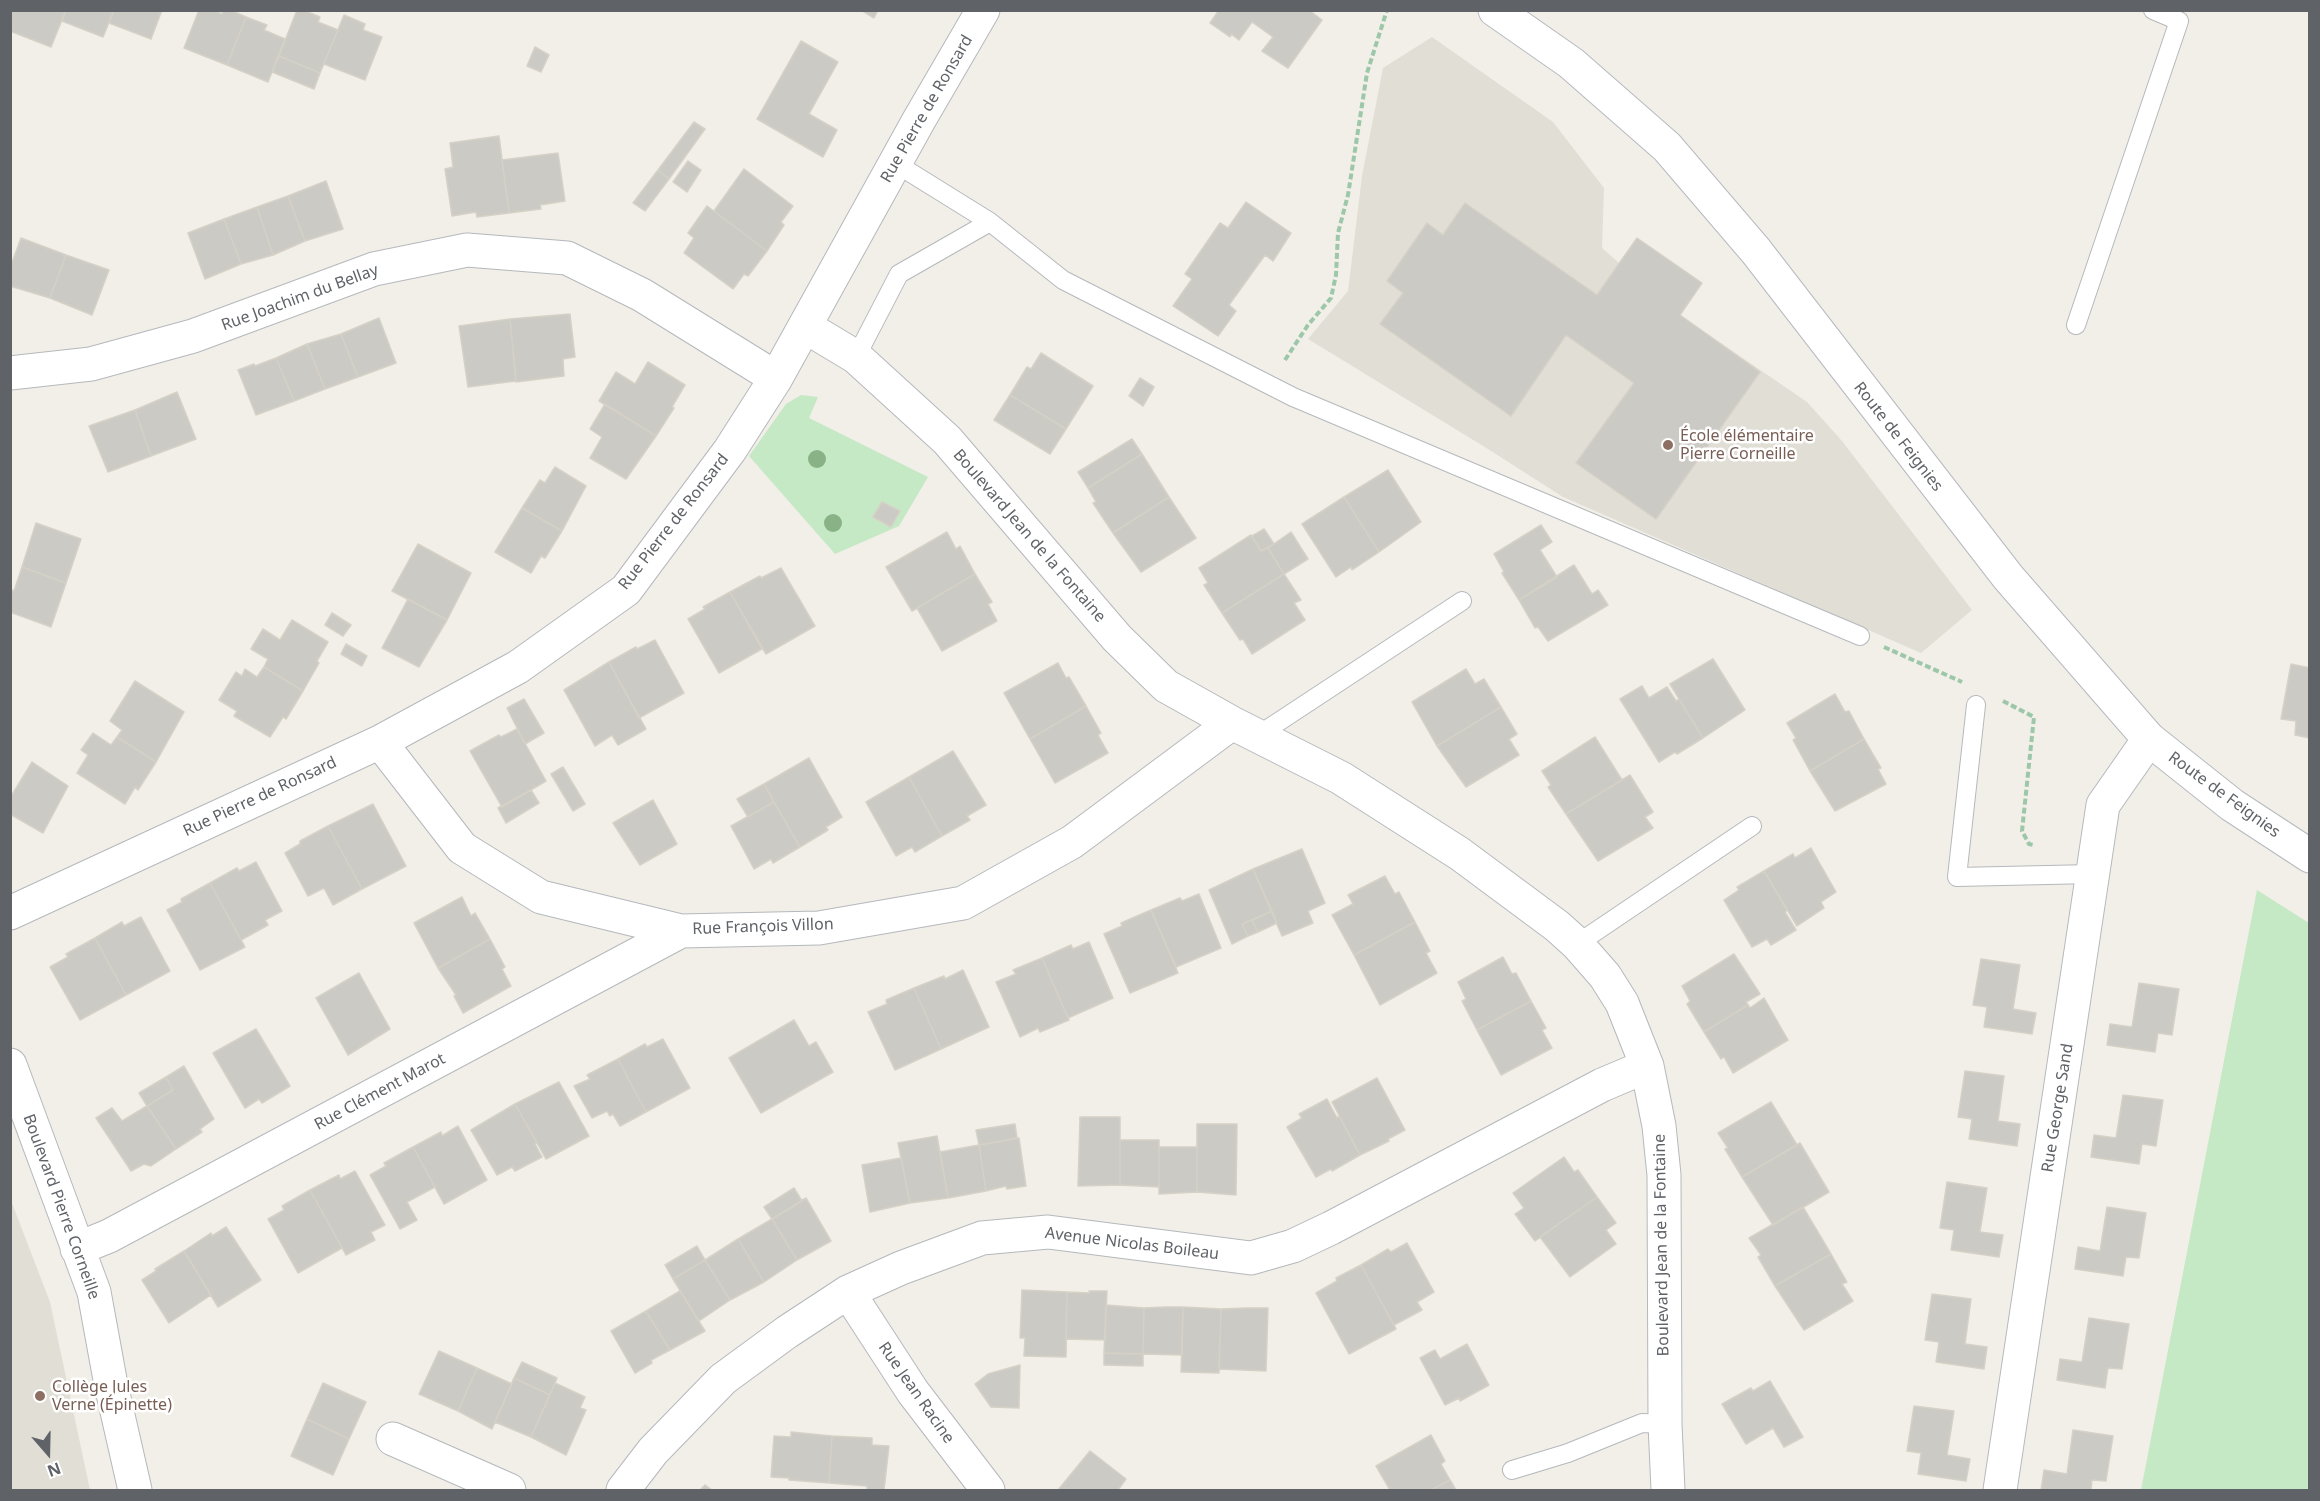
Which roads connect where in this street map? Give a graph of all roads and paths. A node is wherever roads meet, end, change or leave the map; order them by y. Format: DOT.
graph roads {
  1 [pos="983,10"];
  2 [pos="1387,10"];
  3 [pos="1495,10"];
  4 [pos="2153,10"];
  5 [pos="895,163"];
  6 [pos="990,222"];
  7 [pos="2076,326"];
  8 [pos="806,327"];
  9 [pos="856,357"];
  10 [pos="10,374"];
  11 [pos="776,378"];
  12 [pos="1269,385"];
  13 [pos="1462,601"];
  14 [pos="1860,636"];
  15 [pos="1977,697"];
  16 [pos="1245,730"];
  17 [pos="2150,739"];
  18 [pos="380,742"];
  19 [pos="1752,826"];
  20 [pos="2040,847"];
  21 [pos="2310,856"];
  22 [pos="2093,874"];
  23 [pos="10,913"];
  24 [pos="681,931"];
  25 [pos="1577,944"];
  26 [pos="10,1065"];
  27 [pos="1647,1066"];
  28 [pos="77,1249"];
  29 [pos="848,1292"];
  30 [pos="1665,1424"];
  31 [pos="393,1439"];
  32 [pos="1512,1470"];
  33 [pos="135,1491"];
  34 [pos="508,1491"];
  35 [pos="623,1491"];
  36 [pos="988,1491"];
  37 [pos="1668,1491"];
  38 [pos="2000,1491"];
  1 -- 5 [label="street, Rue Pierre de Ronsard"];
  2 -- 12 [label="path"];
  3 -- 17 [label="street, Route de Feignies"];
  4 -- 7 [label="lane"];
  5 -- 6 [label="lane"];
  5 -- 8 [label="street, Rue Pierre de Ronsard"];
  6 -- 9 [label="lane"];
  6 -- 12 [label="lane"];
  8 -- 9 [label="street, Boulevard Jean de la Fontaine"];
  8 -- 11 [label="street, Rue Pierre de Ronsard"];
  9 -- 16 [label="street, Boulevard Jean de la Fontaine"];
  10 -- 11 [label="street, Rue Joachim du Bellay"];
  11 -- 18 [label="street, Rue Pierre de Ronsard"];
  12 -- 14 [label="lane"];
  13 -- 16 [label="lane"];
  14 -- 15 [label="path"];
  15 -- 20 [label="path"];
  15 -- 22 [label="lane"];
  16 -- 24 [label="street, Rue François Villon"];
  16 -- 25 [label="street, Boulevard Jean de la Fontaine"];
  17 -- 21 [label="street, Route de Feignies"];
  17 -- 22 [label="street, Rue George Sand"];
  18 -- 23 [label="street, Rue Pierre de Ronsard"];
  18 -- 24 [label="street, Rue François Villon"];
  19 -- 25 [label="lane"];
  22 -- 38 [label="street, Rue George Sand"];
  24 -- 28 [label="street, Rue Clément Marot"];
  25 -- 27 [label="street, Boulevard Jean de la Fontaine"];
  26 -- 28 [label="street, Boulevard Pierre Corneille"];
  27 -- 29 [label="street, Avenue Nicolas Boileau"];
  27 -- 30 [label="street, Boulevard Jean de la Fontaine"];
  28 -- 33 [label="street, Boulevard Pierre Corneille"];
  29 -- 35 [label="street, Avenue Nicolas Boileau"];
  29 -- 36 [label="street, Rue Jean Racine"];
  30 -- 32 [label="lane"];
  30 -- 37 [label="street, Boulevard Jean de la Fontaine"];
  31 -- 34 [label="street"];
}
